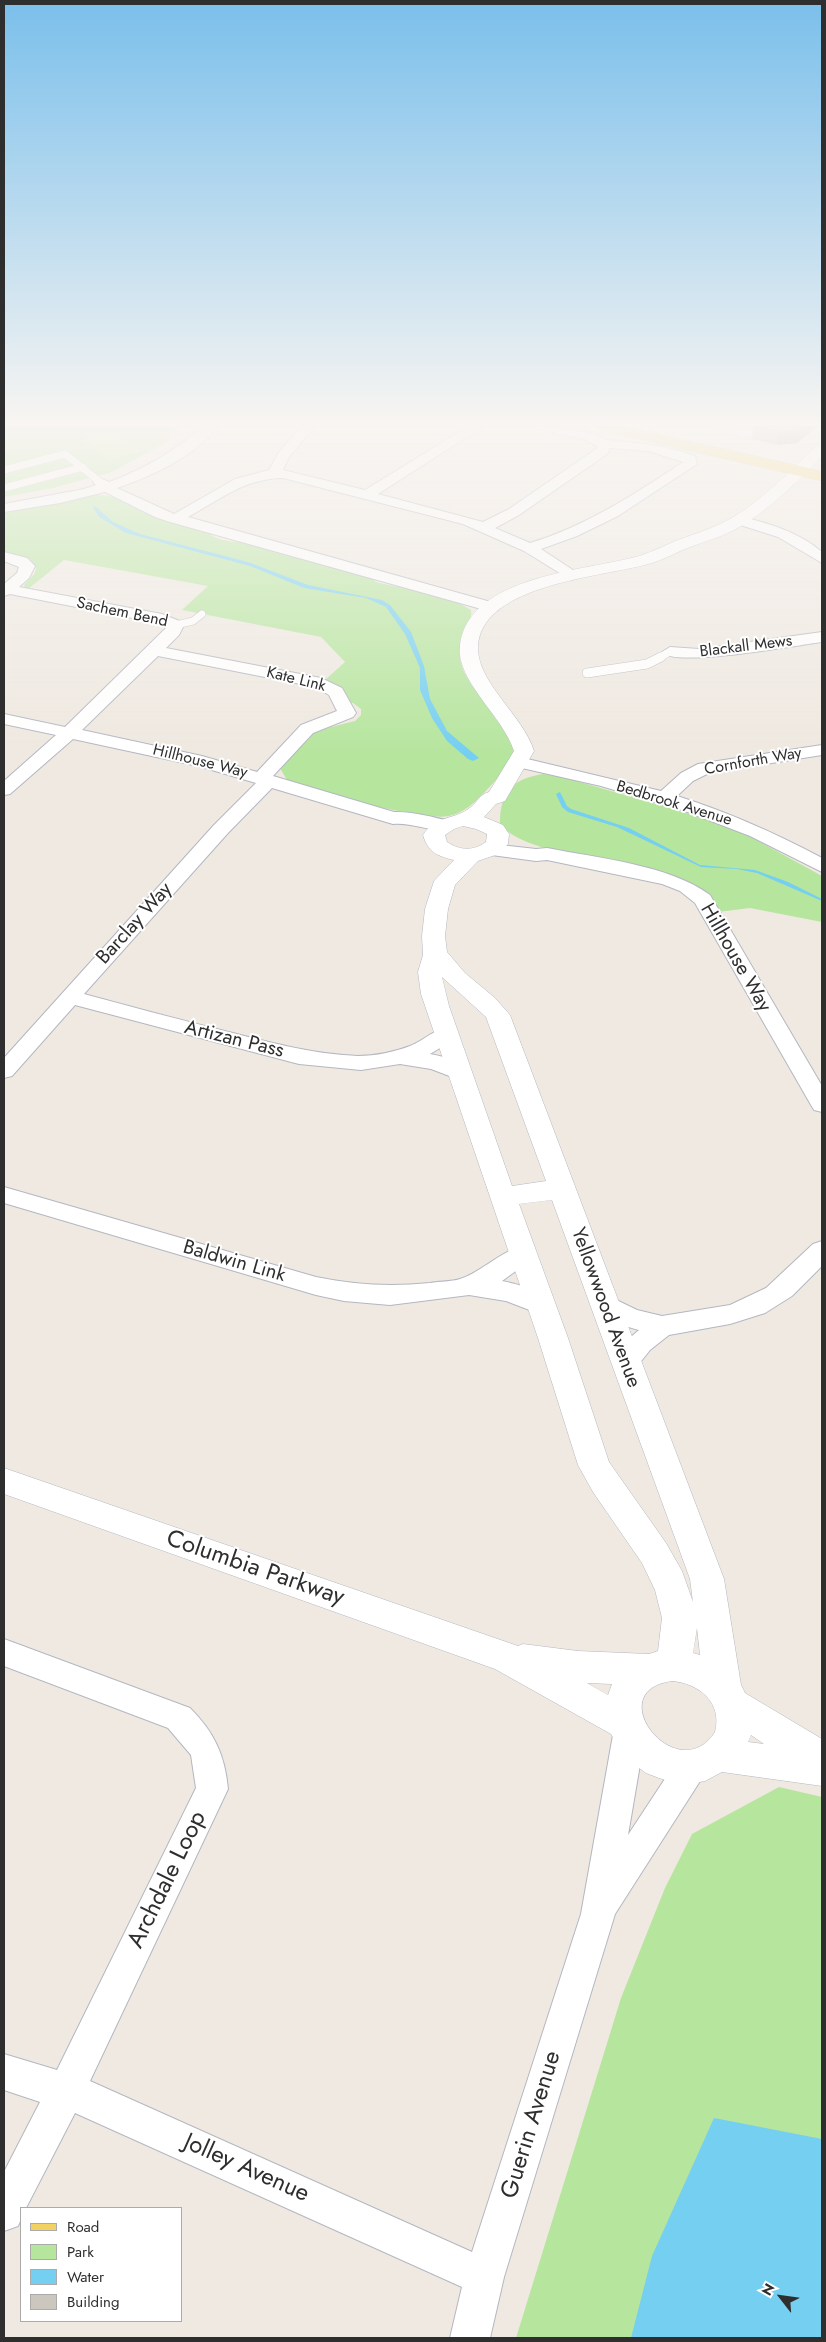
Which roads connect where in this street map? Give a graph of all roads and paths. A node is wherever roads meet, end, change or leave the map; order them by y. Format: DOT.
graph roads {
  1 [pos="234,535"];
  2 [pos="502,535"];
  3 [pos="566,535"];
  4 [pos="697,535"];
  5 [pos="704,535"];
  6 [pos="787,535"];
  7 [pos="686,543"];
  8 [pos="529,548"];
  9 [pos="4,556"];
  10 [pos="822,559"];
  11 [pos="571,575"];
  12 [pos="5,590"];
  13 [pos="492,607"];
  14 [pos="202,614"];
  15 [pos="176,625"];
  16 [pos="822,637"];
  17 [pos="153,650"];
  18 [pos="670,652"];
  19 [pos="587,673"];
  20 [pos="4,719"];
  21 [pos="69,733"];
  22 [pos="822,750"];
  23 [pos="519,762"];
  24 [pos="265,779"];
  25 [pos="4,790"];
  26 [pos="497,796"];
  27 [pos="663,799"];
  28 [pos="446,834"];
  29 [pos="488,842"];
  30 [pos="822,866"];
  31 [pos="445,881"];
  32 [pos="434,955"];
  33 [pos="69,997"];
  34 [pos="447,1034"];
  35 [pos="402,1058"];
  36 [pos="4,1071"];
  37 [pos="460,1073"];
  38 [pos="822,1105"];
  39 [pos="561,1189"];
  40 [pos="4,1196"];
  41 [pos="502,1197"];
  42 [pos="822,1250"];
  43 [pos="522,1254"];
  44 [pos="468,1286"];
  45 [pos="604,1302"];
  46 [pos="540,1305"];
  47 [pos="662,1326"];
  48 [pos="626,1362"];
  49 [pos="4,1481"];
  50 [pos="4,1652"];
  51 [pos="507,1658"];
  52 [pos="661,1667"];
  53 [pos="728,1696"];
  54 [pos="627,1729"];
  55 [pos="822,1759"];
  56 [pos="706,1761"];
  57 [pos="822,1769"];
  58 [pos="598,1914"];
  59 [pos="4,2072"];
  60 [pos="66,2092"];
  61 [pos="4,2212"];
  62 [pos="484,2276"];
  63 [pos="470,2338"];
  1 -- 13 [label="street"];
  2 -- 8 [label="street"];
  3 -- 8 [label="street"];
  4 -- 7 [label="street"];
  5 -- 7 [label="street"];
  6 -- 10 [label="street"];
  7 -- 11 [label="street"];
  8 -- 11 [label="street"];
  9 -- 12 [label="street"];
  11 -- 13 [label="street"];
  12 -- 15 [label="street, Sachem Bend"];
  13 -- 23 [label="street"];
  14 -- 15 [label="lane"];
  15 -- 17 [label="street, Sachem Bend"];
  16 -- 18 [label="street, Blackall Mews"];
  17 -- 21 [label="street, Sachem Bend"];
  17 -- 24 [label="street, Kate Link"];
  18 -- 19 [label="lane"];
  20 -- 21 [label="street, Hillhouse Way"];
  21 -- 24 [label="street, Hillhouse Way"];
  21 -- 25 [label="street, Sachem Bend"];
  22 -- 27 [label="street, Cornforth Way"];
  23 -- 26 [label="street"];
  23 -- 27 [label="street, Bedbrook Avenue"];
  24 -- 28 [label="street, Hillhouse Way"];
  24 -- 33 [label="street, Barclay Way"];
  26 -- 28 [label="street"];
  26 -- 29 [label="street"];
  27 -- 30 [label="street, Bedbrook Avenue"];
  28 -- 29 [label="street"];
  28 -- 29 [label="street"];
  28 -- 31 [label="street"];
  29 -- 31 [label="street"];
  29 -- 38 [label="street, Hillhouse Way"];
  31 -- 32 [label="street"];
  32 -- 34 [label="street"];
  32 -- 39 [label="street, Yellowwood Avenue"];
  33 -- 35 [label="street, Artizan Pass"];
  33 -- 36 [label="street, Barclay Way"];
  34 -- 35 [label="street, Artizan Pass"];
  34 -- 37 [label="street"];
  35 -- 37 [label="street, Artizan Pass"];
  37 -- 41 [label="street"];
  39 -- 41 [label="street"];
  39 -- 45 [label="street, Yellowwood Avenue"];
  40 -- 44 [label="street, Baldwin Link"];
  41 -- 43 [label="street"];
  42 -- 47 [label="street"];
  43 -- 44 [label="street, Baldwin Link"];
  43 -- 46 [label="street"];
  44 -- 46 [label="street, Baldwin Link"];
  45 -- 47 [label="street"];
  45 -- 48 [label="street, Yellowwood Avenue"];
  46 -- 52 [label="street"];
  47 -- 48 [label="street"];
  48 -- 53 [label="street, Yellowwood Avenue"];
  49 -- 51 [label="street, Columbia Parkway"];
  50 -- 60 [label="street, Archdale Loop"];
  51 -- 52 [label="street, Columbia Parkway"];
  51 -- 54 [label="street, Columbia Parkway"];
  52 -- 53 [label="street"];
  52 -- 54 [label="street"];
  53 -- 55 [label="street"];
  53 -- 56 [label="street"];
  54 -- 56 [label="street"];
  54 -- 58 [label="street, Guerin Avenue"];
  56 -- 57 [label="street"];
  56 -- 58 [label="street, Guerin Avenue"];
  58 -- 62 [label="street, Guerin Avenue"];
  59 -- 60 [label="street, Jolley Avenue"];
  60 -- 61 [label="street, Archdale Loop"];
  60 -- 62 [label="street, Jolley Avenue"];
  62 -- 63 [label="street, Guerin Avenue"];
}
